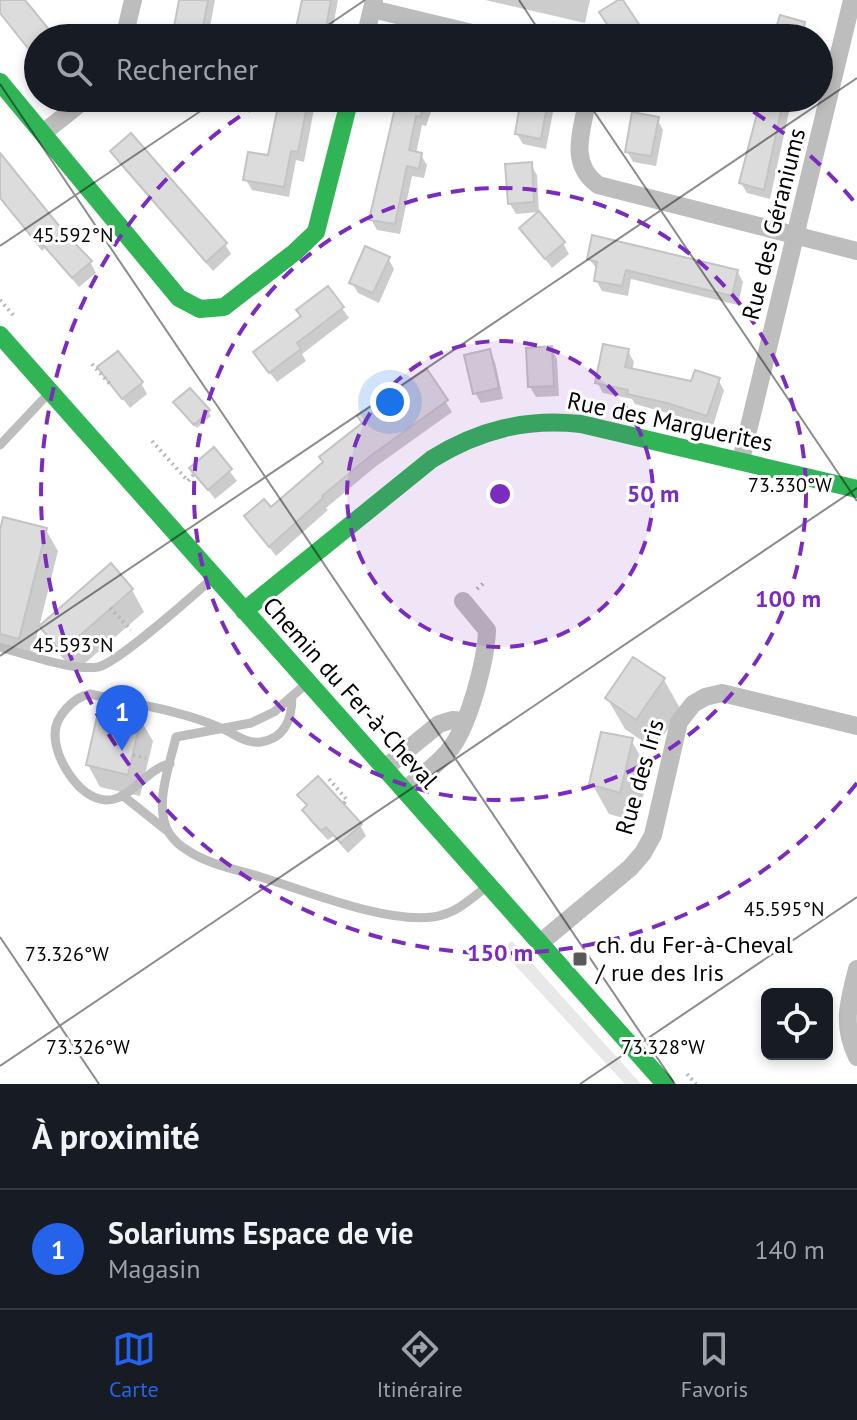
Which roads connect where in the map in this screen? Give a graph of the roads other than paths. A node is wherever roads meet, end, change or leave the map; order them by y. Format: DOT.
graph roads {
  1 [pos="133,0"];
  2 [pos="852,0"];
  3 [pos="373,4"];
  4 [pos="127,24"];
  5 [pos="368,24"];
  6 [pos="444,24"];
  7 [pos="833,79"];
  8 [pos="0,82"];
  9 [pos="24,110"];
  10 [pos="25,112"];
  11 [pos="69,112"];
  12 [pos="346,112"];
  13 [pos="586,112"];
  14 [pos="825,112"];
  15 [pos="43,133"];
  16 [pos="795,237"];
  17 [pos="857,251"];
  18 [pos="0,335"];
  19 [pos="50,392"];
  20 [pos="0,445"];
  21 [pos="741,460"];
  22 [pos="857,489"];
  23 [pos="215,577"];
  24 [pos="463,601"];
  25 [pos="244,611"];
  26 [pos="0,647"];
  27 [pos="309,682"];
  28 [pos="292,696"];
  29 [pos="465,721"];
  30 [pos="857,726"];
  31 [pos="224,729"];
  32 [pos="170,764"];
  33 [pos="385,768"];
  34 [pos="405,790"];
  35 [pos="122,795"];
  36 [pos="169,832"];
  37 [pos="489,885"];
  38 [pos="540,943"];
  39 [pos="857,969"];
  40 [pos="857,1057"];
  41 [pos="665,1084"];
  1 -- 4 [label="street"];
  2 -- 7 [label="street, Rue des Géraniums"];
  3 -- 5 [label="street"];
  3 -- 6 [label="street"];
  8 -- 9 [label="street"];
  10 -- 15 [label="street"];
  11 -- 15 [label="street"];
  12 -- 15 [label="street"];
  13 -- 16 [label="street"];
  14 -- 16 [label="street, Rue des Géraniums"];
  16 -- 17 [label="street"];
  16 -- 21 [label="street, Rue des Géraniums"];
  18 -- 19 [label="street, Chemin du Fer-à-Cheval"];
  19 -- 20 [label="lane"];
  19 -- 23 [label="street, Chemin du Fer-à-Cheval"];
  21 -- 22 [label="street, Rue des Marguerites"];
  21 -- 25 [label="street, Rue des Marguerites"];
  23 -- 25 [label="street, Chemin du Fer-à-Cheval"];
  23 -- 26 [label="lane"];
  24 -- 29 [label="street"];
  25 -- 27 [label="street, Chemin du Fer-à-Cheval"];
  27 -- 28 [label="lane"];
  27 -- 33 [label="street, Chemin du Fer-à-Cheval"];
  28 -- 31 [label="lane"];
  28 -- 31 [label="lane"];
  29 -- 33 [label="street"];
  29 -- 34 [label="street"];
  30 -- 38 [label="street, Rue des Iris"];
  31 -- 32 [label="lane"];
  31 -- 35 [label="lane"];
  32 -- 35 [label="lane"];
  32 -- 36 [label="lane"];
  33 -- 34 [label="street, Chemin du Fer-à-Cheval"];
  34 -- 37 [label="street, Chemin du Fer-à-Cheval"];
  35 -- 36 [label="lane"];
  36 -- 37 [label="lane"];
  37 -- 38 [label="street, Chemin du Fer-à-Cheval"];
  38 -- 41 [label="street, Chemin du Fer-à-Cheval"];
  39 -- 40 [label="street"];
}
